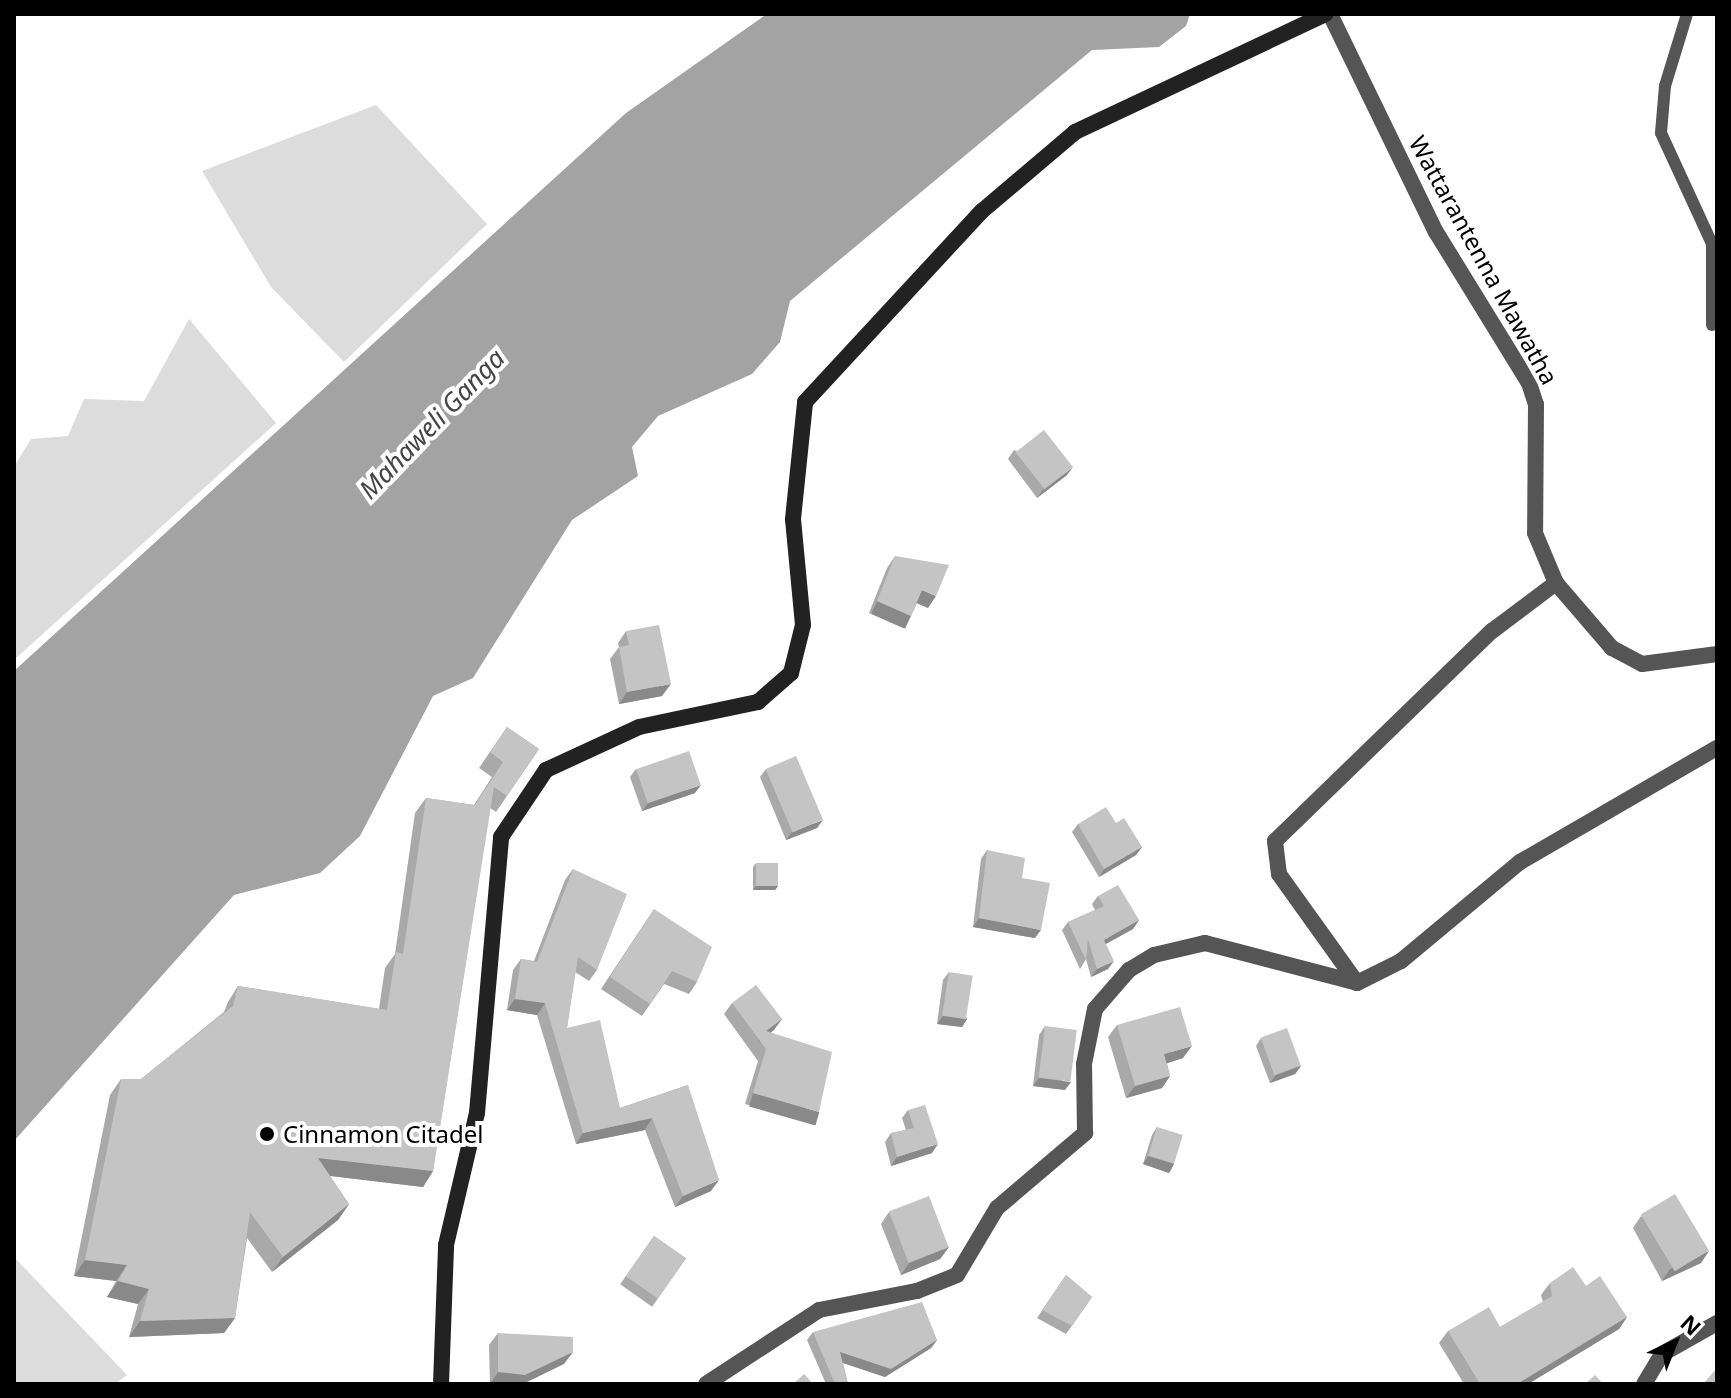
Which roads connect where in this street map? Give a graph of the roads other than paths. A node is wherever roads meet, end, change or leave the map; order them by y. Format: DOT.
graph roads {
  1 [pos="1328,14"];
  2 [pos="1687,14"];
  3 [pos="1712,325"];
  4 [pos="1556,583"];
  5 [pos="1717,654"];
  6 [pos="1717,748"];
  7 [pos="1357,983"];
  8 [pos="1717,1323"];
  9 [pos="441,1384"];
  10 [pos="706,1384"];
  11 [pos="1644,1384"];
  1 -- 4 [label="street, Wattarantenna Mawatha"];
  1 -- 9 [label="street"];
  2 -- 3 [label="lane"];
  4 -- 5 [label="street, Wattarantenna Mawatha"];
  4 -- 7 [label="street"];
  6 -- 7 [label="street"];
  7 -- 10 [label="street"];
  8 -- 11 [label="street"];
}
